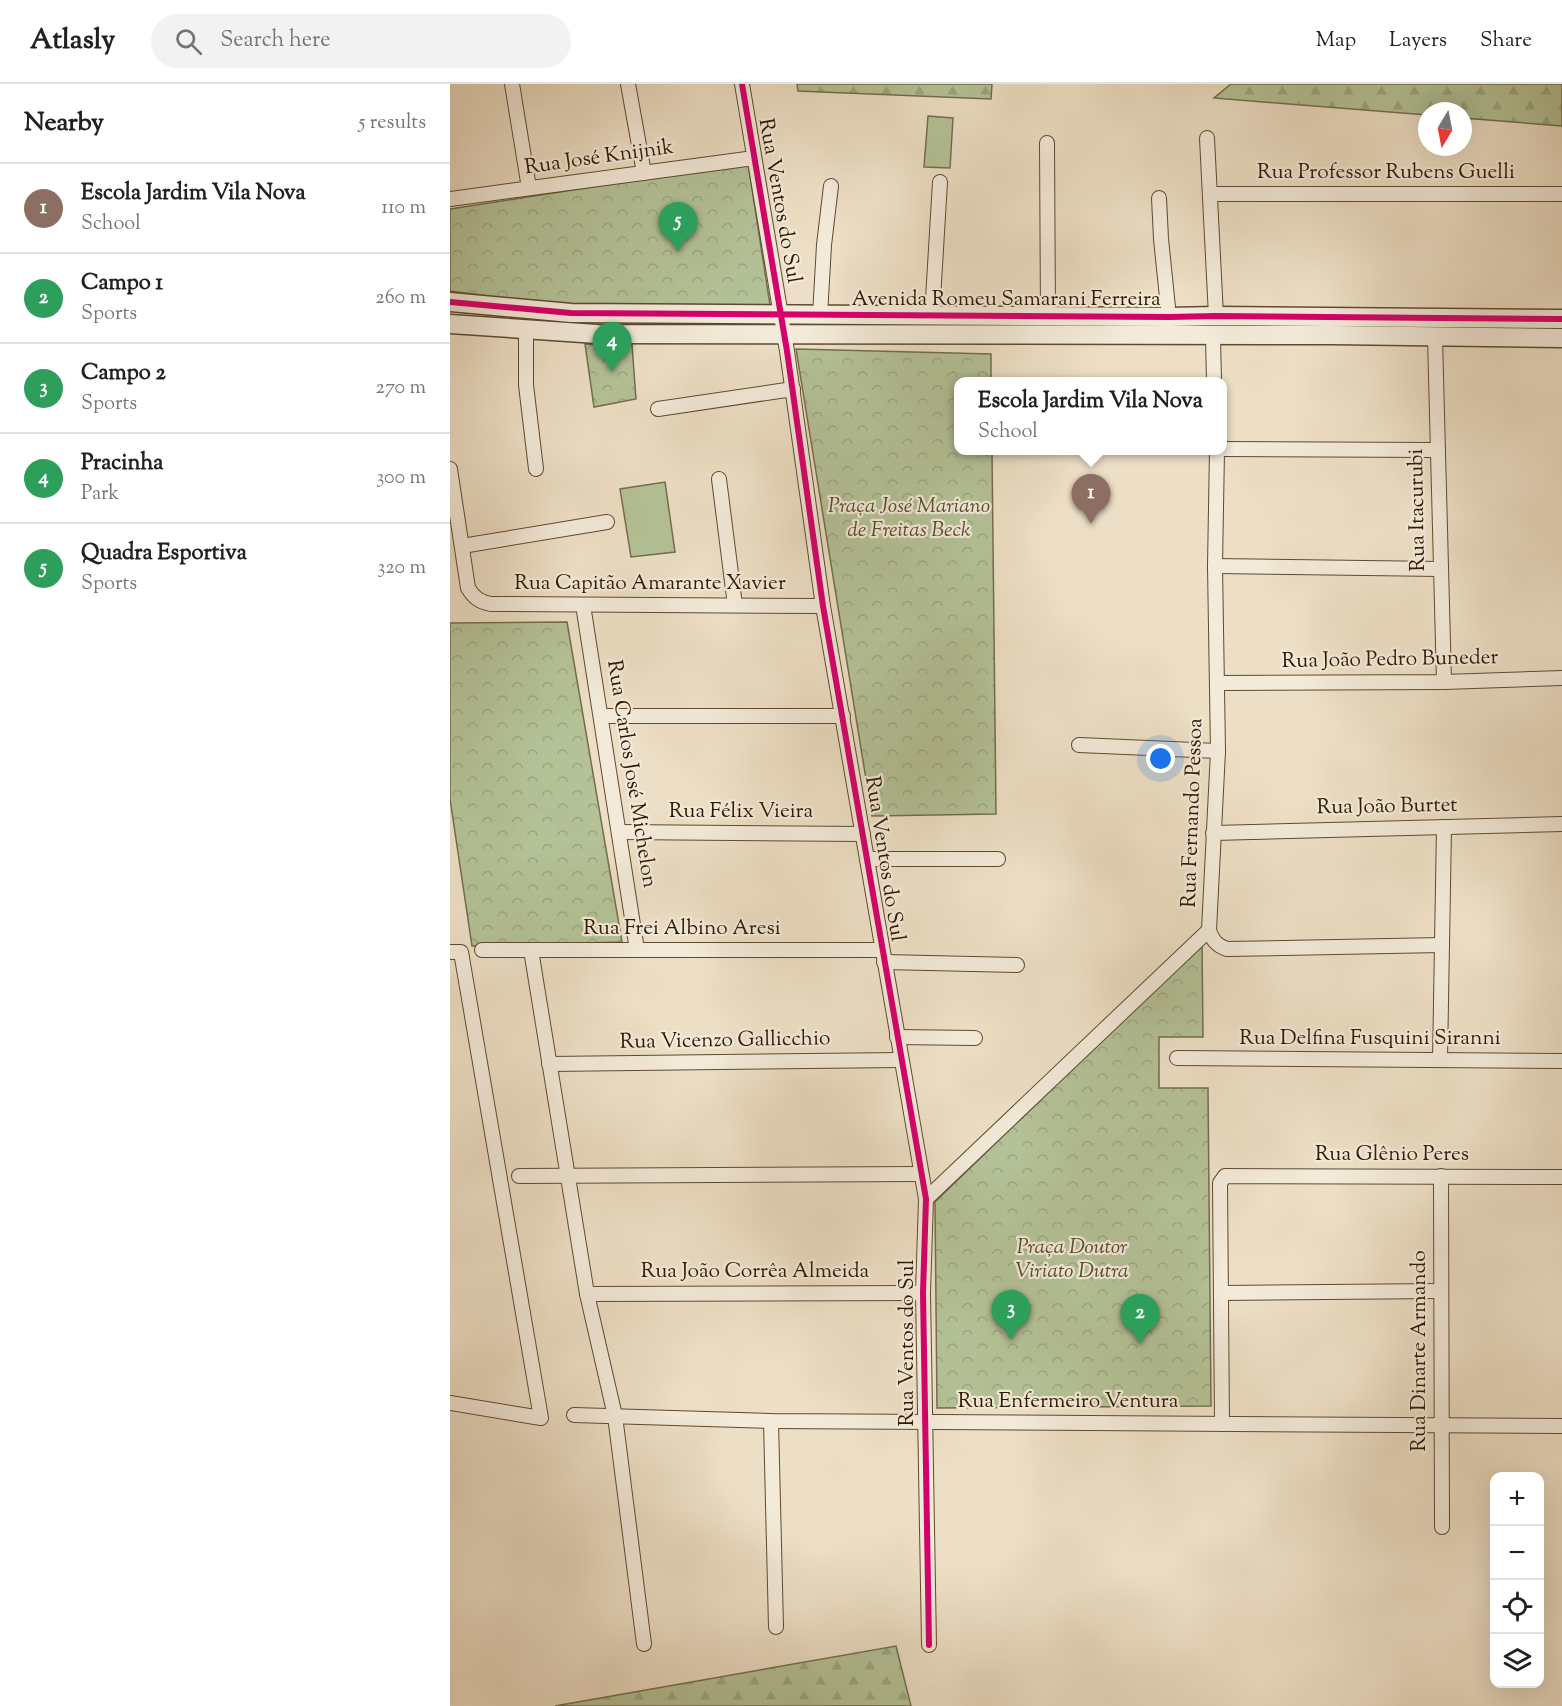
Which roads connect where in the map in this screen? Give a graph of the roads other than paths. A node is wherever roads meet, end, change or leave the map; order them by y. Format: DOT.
graph roads {
  1 [pos="512,84"];
  2 [pos="628,84"];
  3 [pos="742,84"];
  4 [pos="1207,138"];
  5 [pos="1047,143"];
  6 [pos="754,158"];
  7 [pos="644,173"];
  8 [pos="940,182"];
  9 [pos="831,186"];
  10 [pos="529,188"];
  11 [pos="1211,194"];
  12 [pos="1562,194"];
  13 [pos="1159,198"];
  14 [pos="450,199"];
  15 [pos="450,302"];
  16 [pos="820,316"];
  17 [pos="932,316"];
  18 [pos="1216,316"];
  19 [pos="1333,316"];
  20 [pos="1048,317"];
  21 [pos="1169,317"];
  22 [pos="1562,319"];
  23 [pos="450,324"];
  24 [pos="782,324"];
  25 [pos="906,325"];
  26 [pos="1088,326"];
  27 [pos="526,329"];
  28 [pos="1332,335"];
  29 [pos="1213,336"];
  30 [pos="1435,337"];
  31 [pos="1562,338"];
  32 [pos="1214,377"];
  33 [pos="792,389"];
  34 [pos="658,409"];
  35 [pos="1227,449"];
  36 [pos="1438,450"];
  37 [pos="1217,455"];
  38 [pos="450,469"];
  39 [pos="537,469"];
  40 [pos="719,479"];
  41 [pos="607,522"];
  42 [pos="462,546"];
  43 [pos="1215,566"];
  44 [pos="1441,569"];
  45 [pos="583,605"];
  46 [pos="735,605"];
  47 [pos="823,606"];
  48 [pos="1562,678"];
  49 [pos="1444,682"];
  50 [pos="1218,683"];
  51 [pos="601,716"];
  52 [pos="843,716"];
  53 [pos="1079,745"];
  54 [pos="1218,751"];
  55 [pos="1562,824"];
  56 [pos="1443,827"];
  57 [pos="619,832"];
  58 [pos="1213,833"];
  59 [pos="863,834"];
  60 [pos="867,859"];
  61 [pos="998,860"];
  62 [pos="1209,930"];
  63 [pos="1442,945"];
  64 [pos="482,950"];
  65 [pos="531,950"];
  66 [pos="637,950"];
  67 [pos="450,952"];
  68 [pos="883,956"];
  69 [pos="1017,965"];
  70 [pos="897,1037"];
  71 [pos="975,1038"];
  72 [pos="1177,1058"];
  73 [pos="902,1060"];
  74 [pos="1440,1060"];
  75 [pos="1562,1061"];
  76 [pos="549,1064"];
  77 [pos="921,1174"];
  78 [pos="567,1175"];
  79 [pos="519,1176"];
  80 [pos="1441,1176"];
  81 [pos="1562,1177"];
  82 [pos="926,1199"];
  83 [pos="1441,1291"];
  84 [pos="923,1293"];
  85 [pos="1221,1293"];
  86 [pos="587,1294"];
  87 [pos="450,1403"];
  88 [pos="574,1415"];
  89 [pos="615,1416"];
  90 [pos="771,1421"];
  91 [pos="925,1422"];
  92 [pos="1222,1424"];
  93 [pos="1443,1425"];
  94 [pos="1562,1426"];
  95 [pos="1442,1527"];
  96 [pos="776,1627"];
  97 [pos="644,1644"];
  98 [pos="929,1645"];
  1 -- 10 [label="street"];
  2 -- 7 [label="street"];
  3 -- 6 [label="street, Rua Ventos do Sul"];
  4 -- 11 [label="street"];
  5 -- 20 [label="street"];
  6 -- 7 [label="street, Rua José Knijnik"];
  6 -- 24 [label="street, Rua Ventos do Sul"];
  7 -- 10 [label="street, Rua José Knijnik"];
  8 -- 17 [label="street"];
  9 -- 16 [label="street"];
  10 -- 14 [label="street, Rua José Knijnik"];
  11 -- 12 [label="street, Rua Professor Rubens Guelli"];
  11 -- 18 [label="street"];
  13 -- 21 [label="street"];
  15 -- 24 [label="street, Avenida Romeu Samarani Ferreira"];
  16 -- 24 [label="street, Avenida Romeu Samarani Ferreira"];
  16 -- 25 [label="street, Avenida Romeu Samarani Ferreira"];
  17 -- 20 [label="street, Avenida Romeu Samarani Ferreira"];
  17 -- 25 [label="street, Avenida Romeu Samarani Ferreira"];
  18 -- 19 [label="street, Avenida Romeu Samarani Ferreira"];
  18 -- 21 [label="street, Avenida Romeu Samarani Ferreira"];
  19 -- 22 [label="street, Avenida Romeu Samarani Ferreira"];
  19 -- 28 [label="street"];
  20 -- 26 [label="street, Avenida Romeu Samarani Ferreira"];
  21 -- 26 [label="street, Avenida Romeu Samarani Ferreira"];
  23 -- 27 [label="street, Avenida Romeu Samarani Ferreira"];
  24 -- 25 [label="street, Avenida Romeu Samarani Ferreira"];
  24 -- 27 [label="street, Avenida Romeu Samarani Ferreira"];
  24 -- 33 [label="street, Rua Ventos do Sul"];
  25 -- 26 [label="street, Avenida Romeu Samarani Ferreira"];
  26 -- 29 [label="street, Avenida Romeu Samarani Ferreira"];
  27 -- 39 [label="street"];
  28 -- 29 [label="street, Avenida Romeu Samarani Ferreira"];
  28 -- 30 [label="street, Avenida Romeu Samarani Ferreira"];
  29 -- 32 [label="street"];
  30 -- 31 [label="street, Avenida Romeu Samarani Ferreira"];
  30 -- 36 [label="street, Rua Itacurubi"];
  33 -- 34 [label="street"];
  33 -- 47 [label="street, Rua Ventos do Sul"];
  35 -- 36 [label="street"];
  36 -- 44 [label="street, Rua Itacurubi"];
  37 -- 43 [label="street, Rua Fernando Pessoa"];
  38 -- 42 [label="street"];
  40 -- 46 [label="street"];
  41 -- 42 [label="street"];
  42 -- 45 [label="street, Rua Capitão Amarante Xavier"];
  43 -- 44 [label="street"];
  43 -- 50 [label="street, Rua Fernando Pessoa"];
  44 -- 49 [label="street, Rua Itacurubi"];
  45 -- 46 [label="street, Rua Capitão Amarante Xavier"];
  45 -- 51 [label="street, Rua Carlos José Michelon"];
  46 -- 47 [label="street, Rua Capitão Amarante Xavier"];
  47 -- 52 [label="street, Rua Ventos do Sul"];
  48 -- 49 [label="street, Rua João Pedro Buneder"];
  49 -- 50 [label="street, Rua João Pedro Buneder"];
  50 -- 54 [label="street, Rua Fernando Pessoa"];
  51 -- 52 [label="street"];
  51 -- 57 [label="street, Rua Carlos José Michelon"];
  52 -- 59 [label="street, Rua Ventos do Sul"];
  53 -- 54 [label="street"];
  54 -- 58 [label="street, Rua Fernando Pessoa"];
  55 -- 56 [label="street, Rua João Burtet"];
  56 -- 58 [label="street, Rua João Burtet"];
  56 -- 63 [label="street"];
  57 -- 59 [label="street, Rua Félix Vieira"];
  57 -- 66 [label="street, Rua Carlos José Michelon"];
  58 -- 62 [label="street, Rua Fernando Pessoa"];
  59 -- 60 [label="street, Rua Ventos do Sul"];
  60 -- 61 [label="street"];
  60 -- 68 [label="street, Rua Ventos do Sul"];
  62 -- 63 [label="street"];
  62 -- 82 [label="street, Rua Fernando Pessoa"];
  63 -- 74 [label="street"];
  64 -- 65 [label="street, Rua Frei Albino Aresi"];
  65 -- 66 [label="street, Rua Frei Albino Aresi"];
  65 -- 76 [label="street"];
  66 -- 68 [label="street, Rua Frei Albino Aresi"];
  67 -- 87 [label="street"];
  68 -- 69 [label="street, Rua Frei Albino Aresi"];
  68 -- 70 [label="street, Rua Ventos do Sul"];
  70 -- 71 [label="street"];
  70 -- 73 [label="street, Rua Ventos do Sul"];
  72 -- 74 [label="street, Rua Delfina Fusquini Siranni"];
  73 -- 76 [label="street, Rua Vicenzo Gallicchio"];
  73 -- 77 [label="street, Rua Ventos do Sul"];
  74 -- 75 [label="street, Rua Delfina Fusquini Siranni"];
  76 -- 78 [label="street"];
  77 -- 78 [label="street"];
  77 -- 82 [label="street, Rua Ventos do Sul"];
  78 -- 79 [label="street"];
  78 -- 86 [label="street"];
  80 -- 81 [label="street, Rua Glênio Peres"];
  80 -- 83 [label="street, Rua Dinarte Armando"];
  80 -- 85 [label="street, Rua Glênio Peres"];
  82 -- 84 [label="street, Rua Ventos do Sul"];
  83 -- 85 [label="street"];
  83 -- 93 [label="street, Rua Dinarte Armando"];
  84 -- 86 [label="street, Rua João Corrêa Almeida"];
  84 -- 91 [label="street, Rua Ventos do Sul"];
  85 -- 92 [label="street"];
  86 -- 89 [label="street"];
  88 -- 89 [label="street, Rua Enfermeiro Ventura"];
  89 -- 90 [label="street, Rua Enfermeiro Ventura"];
  89 -- 97 [label="street"];
  90 -- 91 [label="street, Rua Enfermeiro Ventura"];
  90 -- 96 [label="street"];
  91 -- 92 [label="street, Rua Enfermeiro Ventura"];
  91 -- 98 [label="street, Rua Ventos do Sul"];
  92 -- 93 [label="street, Rua Enfermeiro Ventura"];
  93 -- 94 [label="street, Rua Enfermeiro Ventura"];
  93 -- 95 [label="street, Rua Dinarte Armando"];
}
